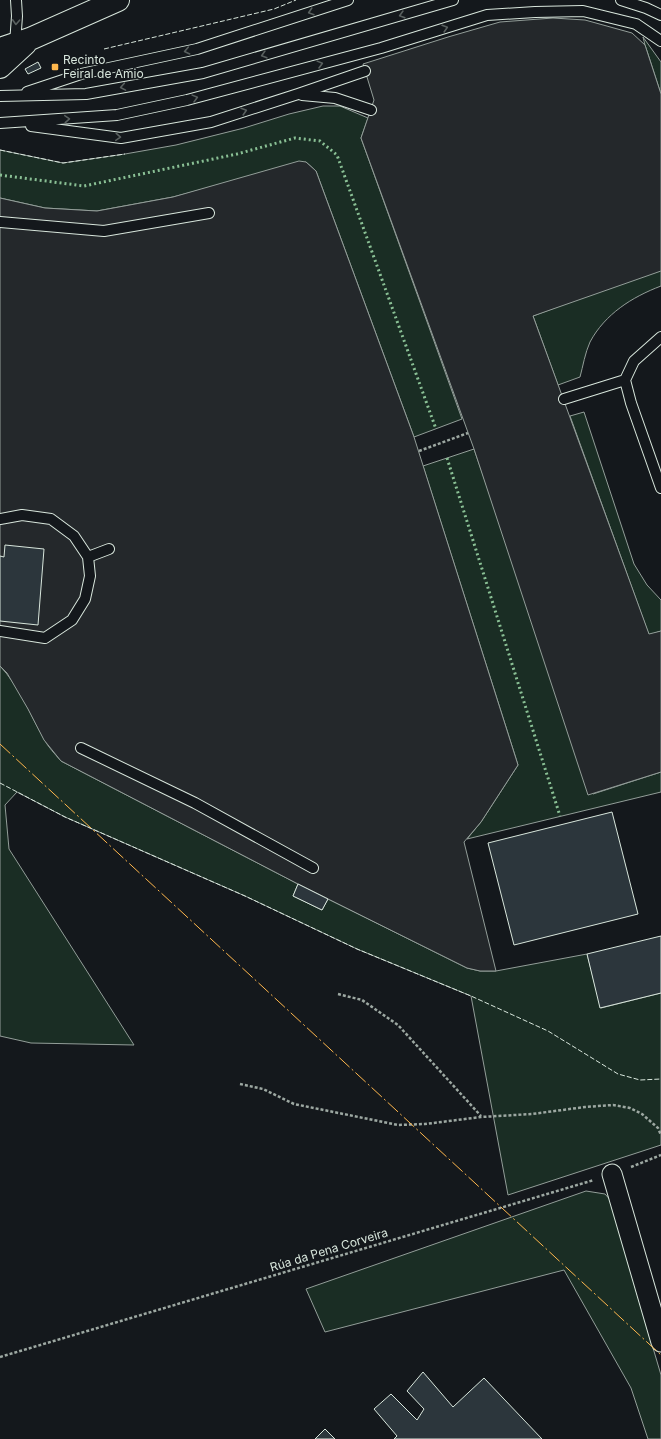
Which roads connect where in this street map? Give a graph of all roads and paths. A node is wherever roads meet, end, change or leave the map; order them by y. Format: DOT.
graph roads {
  1 [pos="16,0"];
  2 [pos="118,0"];
  3 [pos="348,0"];
  4 [pos="453,0"];
  5 [pos="621,0"];
  6 [pos="661,15"];
  7 [pos="661,41"];
  8 [pos="15,44"];
  9 [pos="0,67"];
  10 [pos="365,71"];
  11 [pos="298,94"];
  12 [pos="17,95"];
  13 [pos="0,96"];
  14 [pos="371,110"];
  15 [pos="5,123"];
  16 [pos="209,213"];
  17 [pos="0,222"];
  18 [pos="661,337"];
  19 [pos="625,380"];
  20 [pos="564,399"];
  21 [pos="468,433"];
  22 [pos="419,451"];
  23 [pos="661,488"];
  24 [pos="0,519"];
  25 [pos="109,549"];
  26 [pos="88,557"];
  27 [pos="0,631"];
  28 [pos="81,748"];
  29 [pos="313,868"];
  30 [pos="338,994"];
  31 [pos="240,1084"];
  32 [pos="481,1117"];
  33 [pos="661,1136"];
  34 [pos="661,1156"];
  35 [pos="612,1174"];
  36 [pos="661,1342"];
  37 [pos="0,1357"];
  1 -- 8 [label="lane, one-way"];
  2 -- 8 [label="street"];
  3 -- 12 [label="lane, one-way"];
  4 -- 12 [label="lane, one-way"];
  5 -- 6 [label="lane"];
  15 -- 7 [label="lane, one-way"];
  8 -- 9 [label="street"];
  10 -- 11 [label="lane"];
  11 -- 14 [label="lane"];
  15 -- 11 [label="lane, one-way"];
  12 -- 13 [label="lane"];
  16 -- 17 [label="lane"];
  18 -- 19 [label="lane"];
  19 -- 20 [label="lane"];
  19 -- 23 [label="lane"];
  21 -- 22 [label="path"];
  24 -- 26 [label="lane"];
  25 -- 26 [label="lane"];
  26 -- 27 [label="lane"];
  28 -- 29 [label="lane"];
  30 -- 32 [label="path"];
  31 -- 32 [label="path"];
  32 -- 33 [label="path"];
  34 -- 35 [label="path, Rúa da Pena Corveira"];
  35 -- 36 [label="street"];
  35 -- 37 [label="path, Rúa da Pena Corveira"];
}
